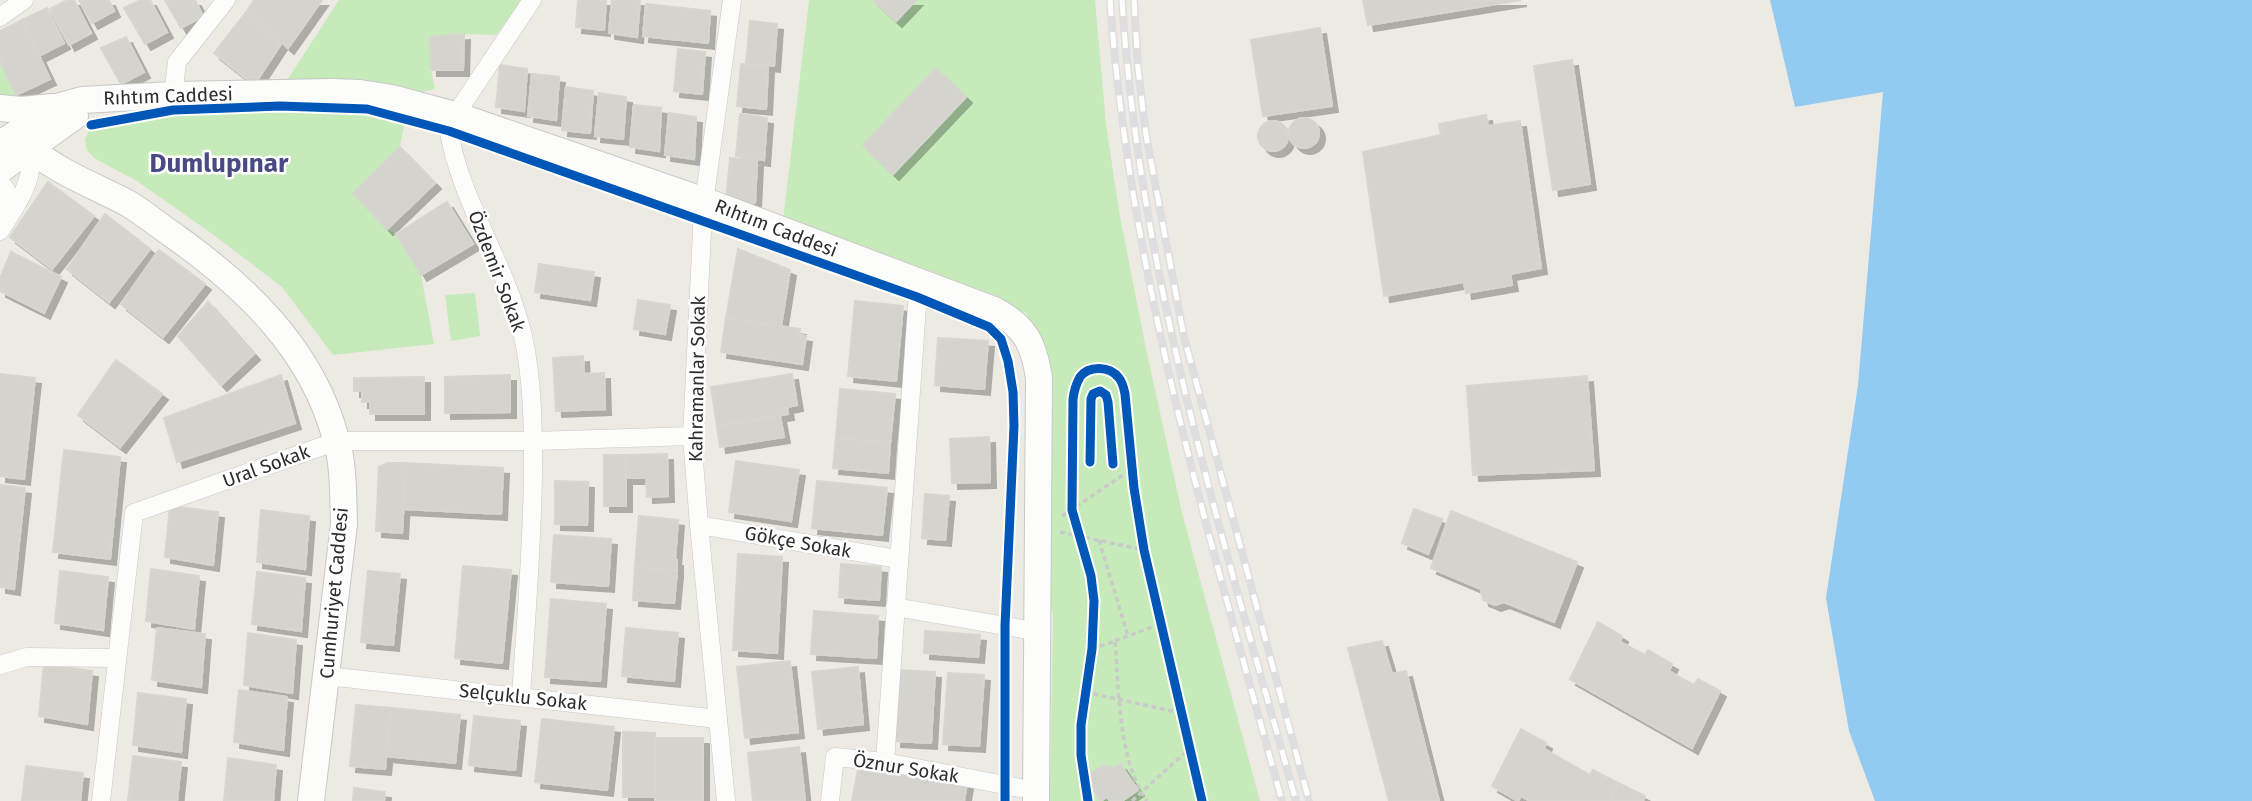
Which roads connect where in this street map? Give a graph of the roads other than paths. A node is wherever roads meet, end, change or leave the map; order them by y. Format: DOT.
graph roads {
  1 [pos="24,0"];
  2 [pos="226,0"];
  3 [pos="532,0"];
  4 [pos="730,0"];
  5 [pos="0,17"];
  6 [pos="173,101"];
  7 [pos="0,108"];
  8 [pos="69,113"];
  9 [pos="452,121"];
  10 [pos="14,147"];
  11 [pos="0,172"];
  12 [pos="67,173"];
  13 [pos="0,182"];
  14 [pos="704,205"];
  15 [pos="3,226"];
  16 [pos="918,292"];
  17 [pos="692,436"];
  18 [pos="337,441"];
  19 [pos="533,441"];
  20 [pos="699,525"];
  21 [pos="898,559"];
  22 [pos="895,607"];
  23 [pos="1023,629"];
  24 [pos="117,657"];
  25 [pos="0,665"];
  26 [pos="327,676"];
  27 [pos="521,696"];
  28 [pos="718,719"];
  29 [pos="885,762"];
  30 [pos="1025,797"];
  31 [pos="101,801"];
  32 [pos="311,801"];
  33 [pos="726,801"];
  34 [pos="830,801"];
  1 -- 5 [label="street"];
  2 -- 6 [label="street"];
  3 -- 9 [label="street"];
  4 -- 14 [label="street, Kahramanlar Sokak"];
  6 -- 8 [label="main road, Rıhtım Caddesi"];
  6 -- 9 [label="main road, Rıhtım Caddesi"];
  7 -- 8 [label="main road, Rıhtım Caddesi"];
  8 -- 10 [label="main road"];
  8 -- 12 [label="main road"];
  9 -- 14 [label="main road, Rıhtım Caddesi"];
  9 -- 19 [label="street, Özdemir Sokak"];
  10 -- 11 [label="main road"];
  10 -- 12 [label="main road"];
  10 -- 15 [label="street"];
  12 -- 18 [label="main road, Cumhuriyet Caddesi"];
  13 -- 15 [label="street"];
  14 -- 16 [label="main road, Rıhtım Caddesi"];
  14 -- 17 [label="street, Kahramanlar Sokak"];
  14 -- 30 [label="main road, Rıhtım Caddesi"];
  16 -- 21 [label="street"];
  16 -- 23 [label="main road, Rıhtım Caddesi"];
  17 -- 19 [label="street, Ural Sokak"];
  17 -- 20 [label="street, Kahramanlar Sokak"];
  18 -- 19 [label="street, Ural Sokak"];
  18 -- 24 [label="street, Ural Sokak"];
  18 -- 26 [label="main road, Cumhuriyet Caddesi"];
  19 -- 27 [label="street, Özdemir Sokak"];
  20 -- 21 [label="street, Gökçe Sokak"];
  20 -- 28 [label="street, Kahramanlar Sokak"];
  21 -- 22 [label="street"];
  22 -- 23 [label="street"];
  22 -- 29 [label="street"];
  23 -- 30 [label="main road, Rıhtım Caddesi"];
  24 -- 25 [label="street"];
  24 -- 31 [label="street, Ural Sokak"];
  26 -- 27 [label="street, Selçuklu Sokak"];
  26 -- 32 [label="main road, Cumhuriyet Caddesi"];
  27 -- 28 [label="street, Selçuklu Sokak"];
  28 -- 33 [label="street, Kahramanlar Sokak"];
  29 -- 30 [label="street, Öznur Sokak"];
  29 -- 34 [label="street, Öznur Sokak"];
}
